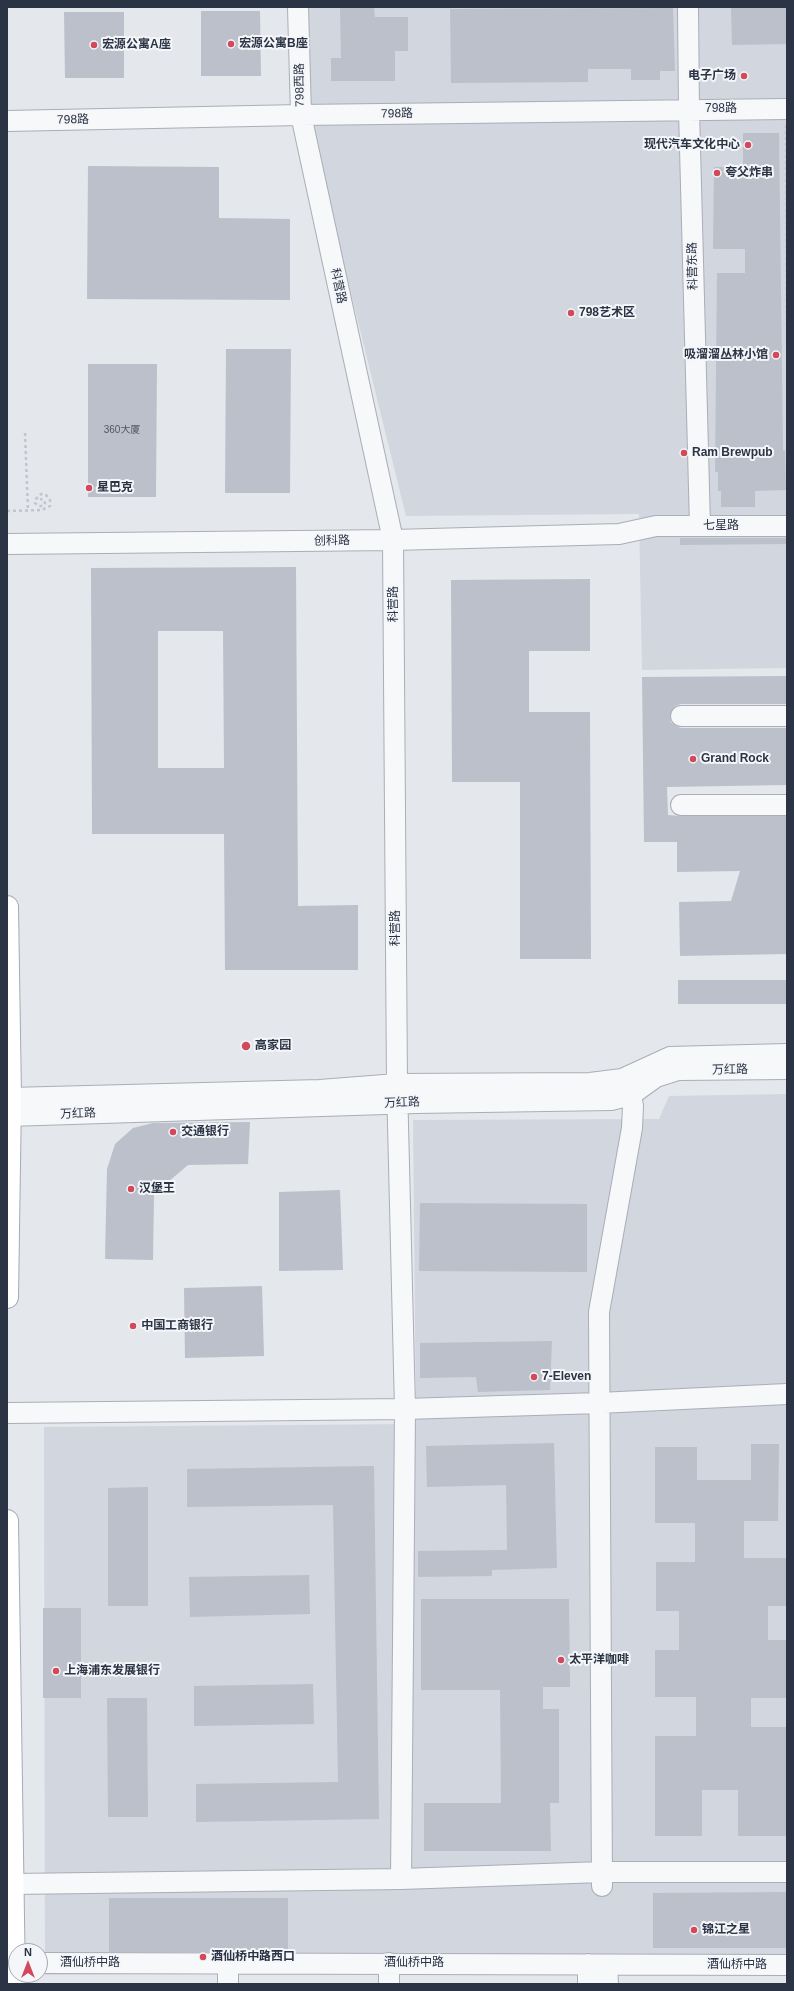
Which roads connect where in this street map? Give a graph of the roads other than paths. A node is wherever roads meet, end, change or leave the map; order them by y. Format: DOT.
graph roads {
  1 [pos="298,7"];
  2 [pos="688,7"];
  3 [pos="786,109"];
  4 [pos="689,110"];
  5 [pos="301,115"];
  6 [pos="7,121"];
  7 [pos="656,526"];
  8 [pos="700,526"];
  9 [pos="787,526"];
  10 [pos="393,540"];
  11 [pos="7,544"];
  12 [pos="681,716"];
  13 [pos="787,716"];
  14 [pos="681,805"];
  15 [pos="787,805"];
  16 [pos="7,907"];
  17 [pos="787,1054"];
  18 [pos="787,1069"];
  19 [pos="397,1094"];
  20 [pos="631,1095"];
  21 [pos="8,1106"];
  22 [pos="7,1297"];
  23 [pos="787,1394"];
  24 [pos="600,1403"];
  25 [pos="405,1409"];
  26 [pos="7,1413"];
  27 [pos="7,1521"];
  28 [pos="787,1872"];
  29 [pos="401,1879"];
  30 [pos="602,1879"];
  31 [pos="12,1884"];
  32 [pos="13,1943"];
  33 [pos="48,1963"];
  34 [pos="389,1963"];
  35 [pos="228,1964"];
  36 [pos="787,1966"];
  37 [pos="601,1971"];
  38 [pos="228,1984"];
  39 [pos="389,1984"];
  40 [pos="588,1984"];
  1 -- 5 [label="street, 798西路"];
  2 -- 4 [label="street, 科营东路"];
  3 -- 4 [label="street, 798路"];
  4 -- 5 [label="street, 798路"];
  4 -- 8 [label="street, 科营东路"];
  5 -- 6 [label="street, 798路"];
  5 -- 10 [label="street, 科营路"];
  7 -- 8 [label="street, 七星路"];
  7 -- 10 [label="street, 创科路"];
  8 -- 9 [label="street, 七星路"];
  10 -- 11 [label="street, 创科路"];
  10 -- 19 [label="street, 科营路"];
  12 -- 13 [label="street"];
  14 -- 15 [label="street"];
  16 -- 21 [label="main road"];
  17 -- 19 [label="street, 万红路"];
  18 -- 20 [label="street, 万红路"];
  19 -- 20 [label="street, 万红路"];
  19 -- 21 [label="street, 万红路"];
  19 -- 25 [label="street, 科营路"];
  20 -- 24 [label="street"];
  21 -- 22 [label="main road"];
  23 -- 24 [label="street"];
  24 -- 25 [label="street"];
  24 -- 30 [label="street"];
  25 -- 26 [label="street"];
  25 -- 29 [label="street, 科营路"];
  27 -- 31 [label="main road"];
  28 -- 30 [label="street"];
  29 -- 30 [label="street"];
  29 -- 31 [label="street"];
  31 -- 32 [label="main road"];
  33 -- 35 [label="street, 酒仙桥中路"];
  34 -- 35 [label="street, 酒仙桥中路"];
  34 -- 37 [label="street, 酒仙桥中路"];
  34 -- 39 [label="street"];
  35 -- 38 [label="street"];
  36 -- 37 [label="street, 酒仙桥中路"];
  37 -- 40 [label="street"];
}
